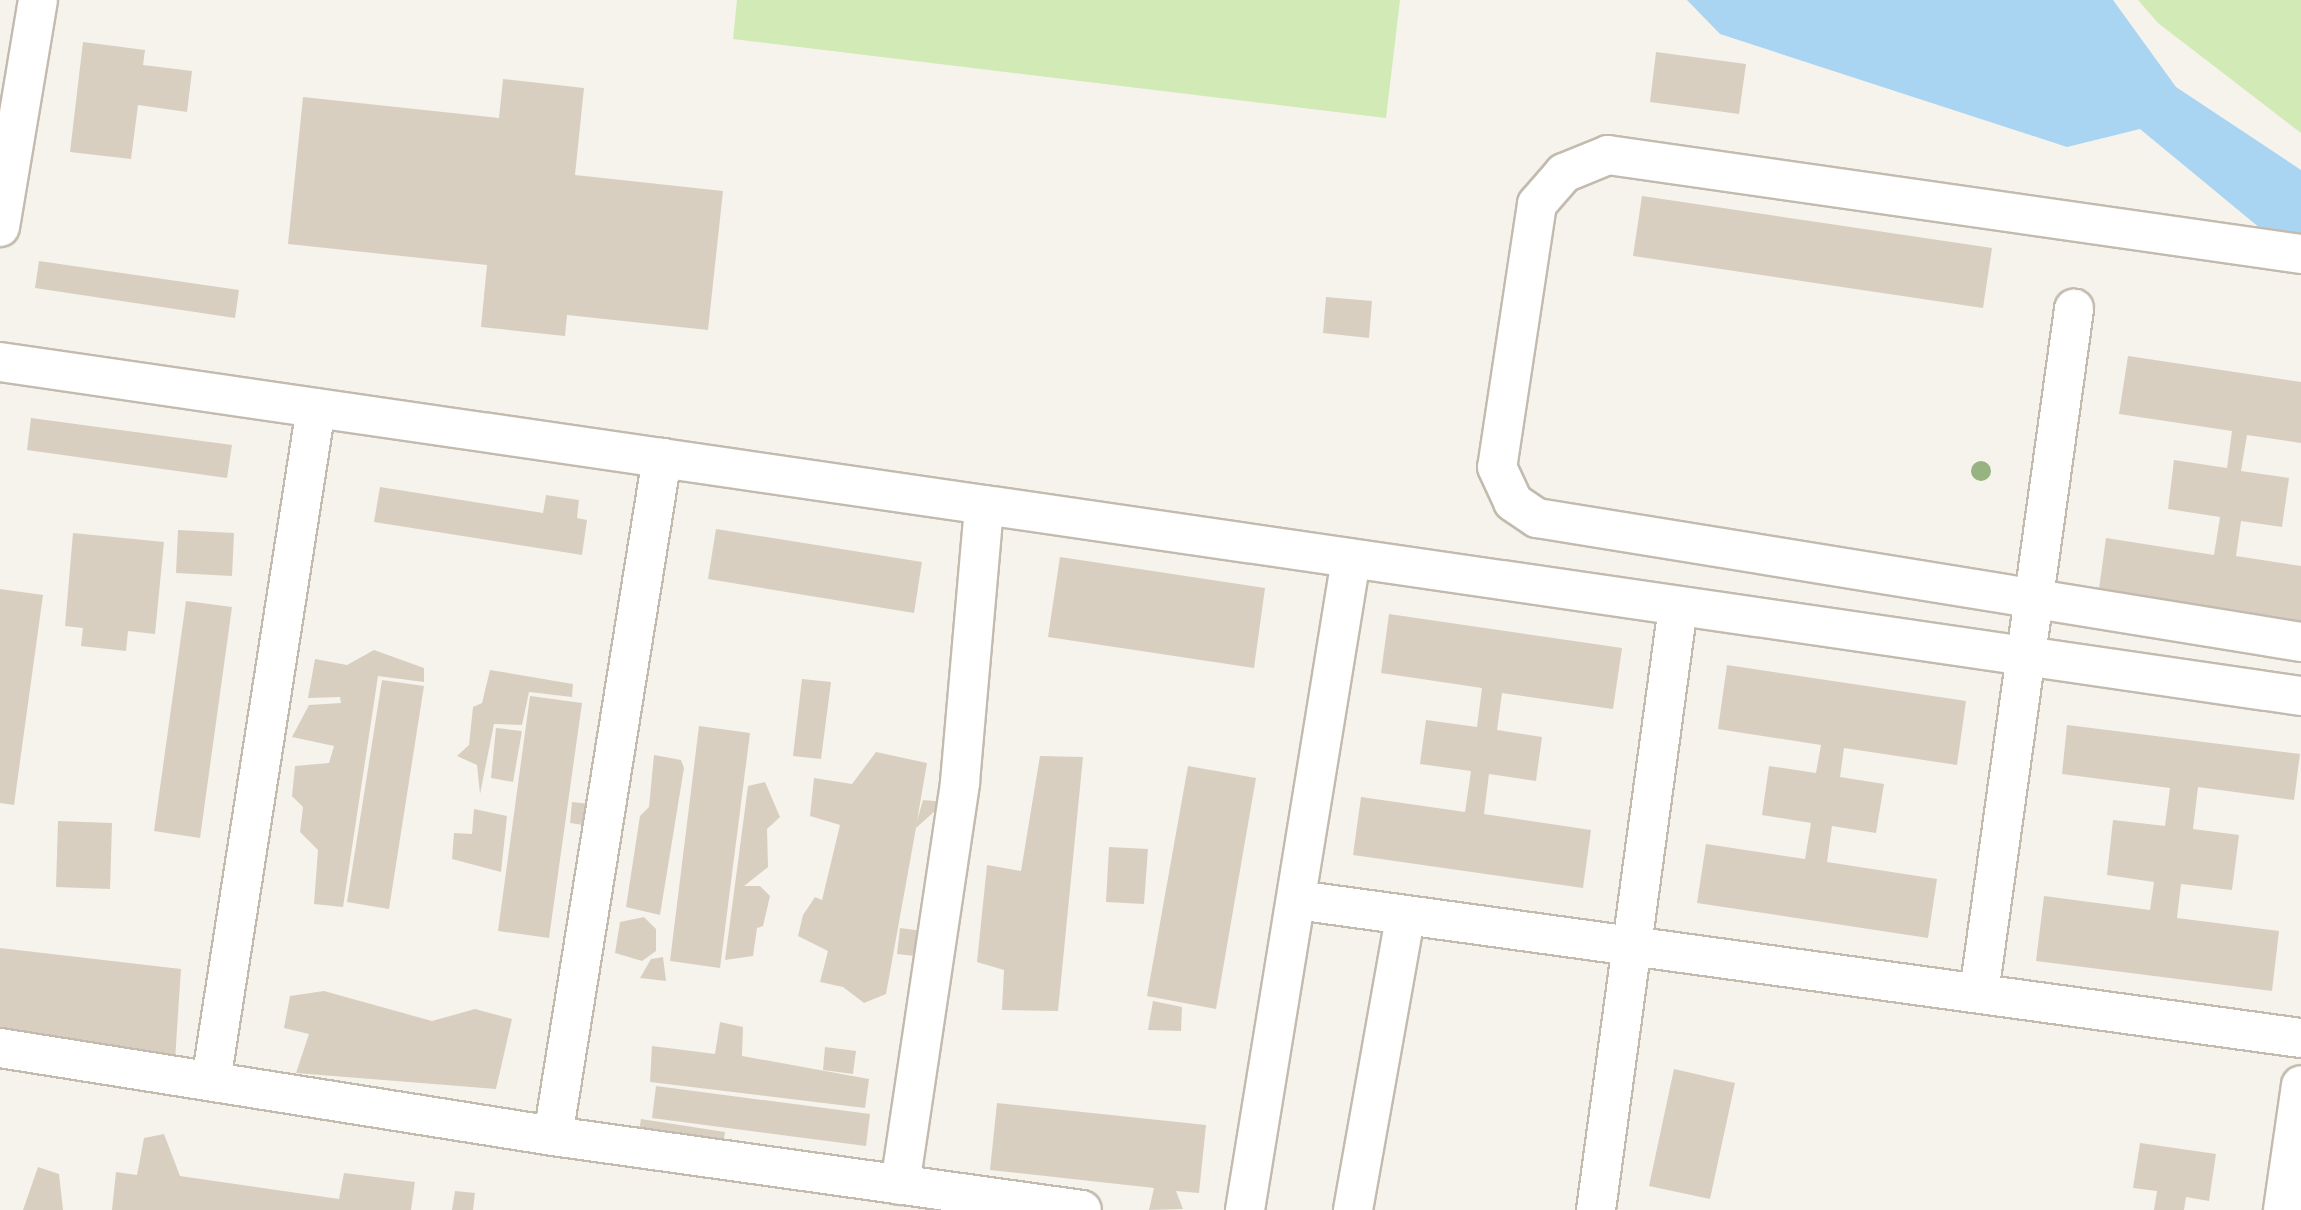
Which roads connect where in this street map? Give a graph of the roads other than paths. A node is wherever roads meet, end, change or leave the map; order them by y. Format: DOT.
graph roads {
  1 [pos="38,0"];
  2 [pos="0,227"];
  3 [pos="2301,254"];
  4 [pos="2074,309"];
  5 [pos="0,362"];
  6 [pos="316,408"];
  7 [pos="662,458"];
  8 [pos="984,505"];
  9 [pos="1351,559"];
  10 [pos="2032,598"];
  11 [pos="1678,607"];
  12 [pos="2301,642"];
  13 [pos="2024,653"];
  14 [pos="2301,696"];
  15 [pos="1297,900"];
  16 [pos="1405,919"];
  17 [pos="1628,945"];
  18 [pos="1979,993"];
  19 [pos="2301,1038"];
  20 [pos="0,1048"];
  21 [pos="211,1081"];
  22 [pos="2301,1085"];
  23 [pos="553,1136"];
  24 [pos="900,1185"];
  25 [pos="1082,1210"];
  26 [pos="1245,1210"];
  27 [pos="1353,1210"];
  28 [pos="1597,1210"];
  29 [pos="2283,1210"];
  1 -- 2 [label="lane"];
  3 -- 10 [label="lane"];
  4 -- 10 [label="lane"];
  5 -- 6 [label="lane"];
  6 -- 7 [label="lane"];
  6 -- 21 [label="lane"];
  7 -- 8 [label="lane"];
  7 -- 23 [label="lane"];
  8 -- 9 [label="lane"];
  8 -- 24 [label="lane"];
  9 -- 11 [label="lane"];
  9 -- 15 [label="lane"];
  10 -- 12 [label="lane"];
  10 -- 13 [label="lane"];
  11 -- 13 [label="lane"];
  11 -- 17 [label="lane"];
  13 -- 14 [label="lane"];
  13 -- 18 [label="lane"];
  15 -- 16 [label="lane"];
  15 -- 26 [label="lane"];
  16 -- 17 [label="lane"];
  16 -- 27 [label="lane"];
  17 -- 18 [label="lane"];
  17 -- 28 [label="lane"];
  18 -- 19 [label="lane"];
  20 -- 21 [label="lane"];
  21 -- 23 [label="lane"];
  22 -- 29 [label="lane"];
  23 -- 24 [label="lane"];
  24 -- 25 [label="lane"];
}
